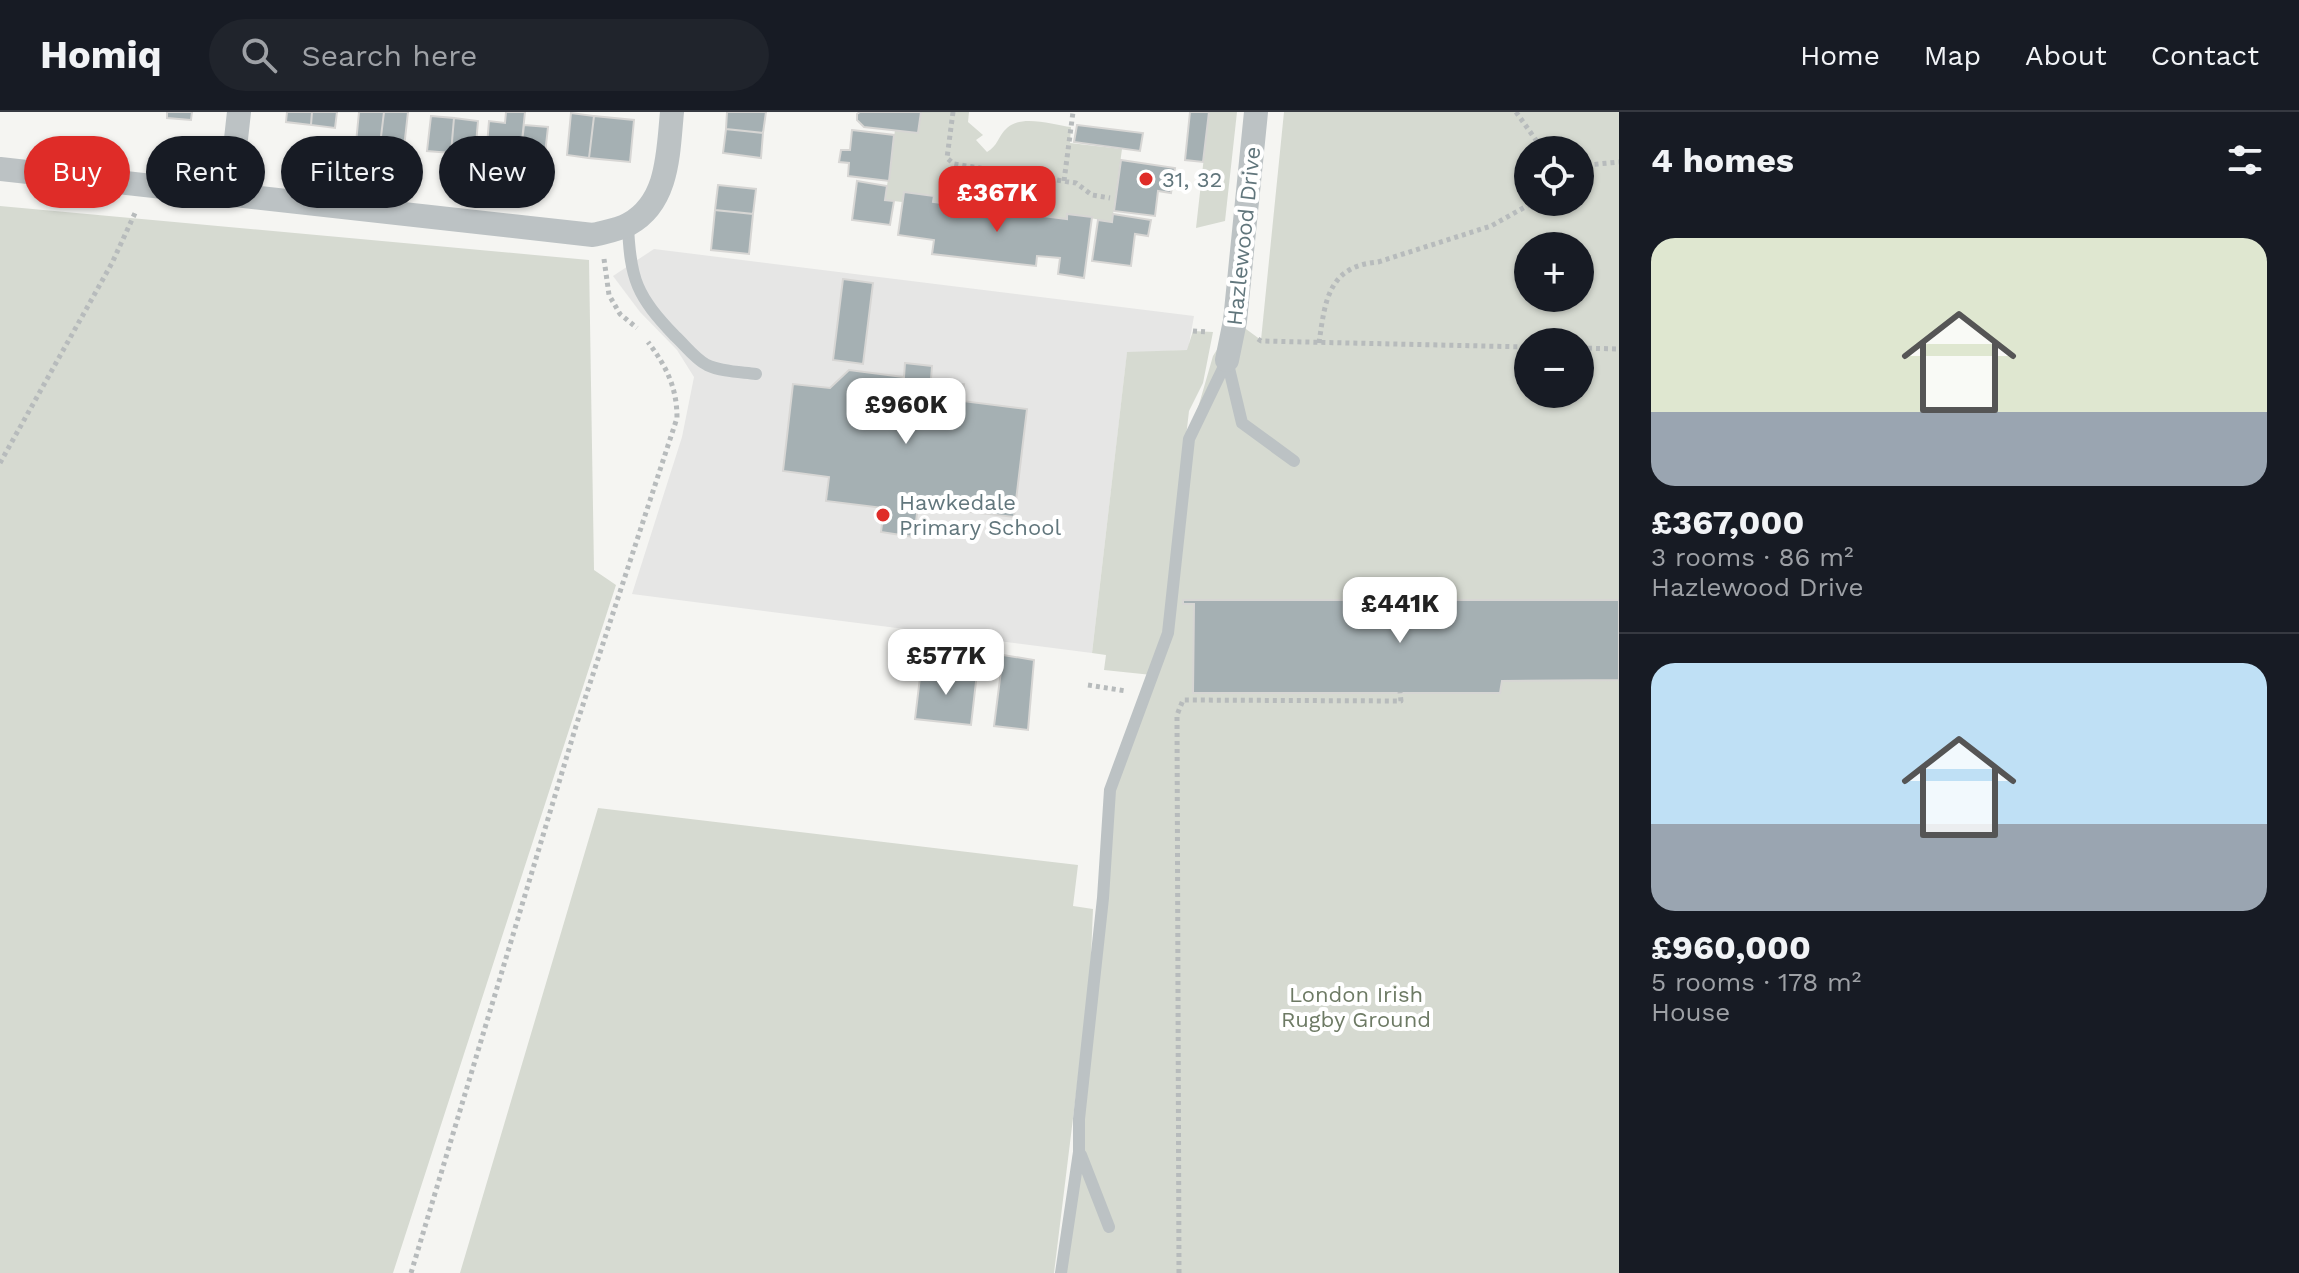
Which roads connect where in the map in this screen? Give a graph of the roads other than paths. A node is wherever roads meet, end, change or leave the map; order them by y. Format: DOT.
graph roads {
  1 [pos="239,112"];
  2 [pos="672,112"];
  3 [pos="1256,112"];
  4 [pos="236,136"];
  5 [pos="0,169"];
  6 [pos="146,185"];
  7 [pos="265,197"];
  8 [pos="628,225"];
  9 [pos="1227,360"];
  10 [pos="756,374"];
  11 [pos="1294,461"];
  12 [pos="1079,1152"];
  13 [pos="1109,1227"];
  14 [pos="1061,1273"];
  1 -- 4 [label="street"];
  2 -- 8 [label="street"];
  3 -- 9 [label="street, Hazlewood Drive"];
  5 -- 6 [label="street"];
  7 -- 8 [label="street"];
  8 -- 10 [label="lane"];
  9 -- 11 [label="lane"];
  9 -- 12 [label="lane"];
  12 -- 13 [label="lane"];
  12 -- 14 [label="lane"];
}
